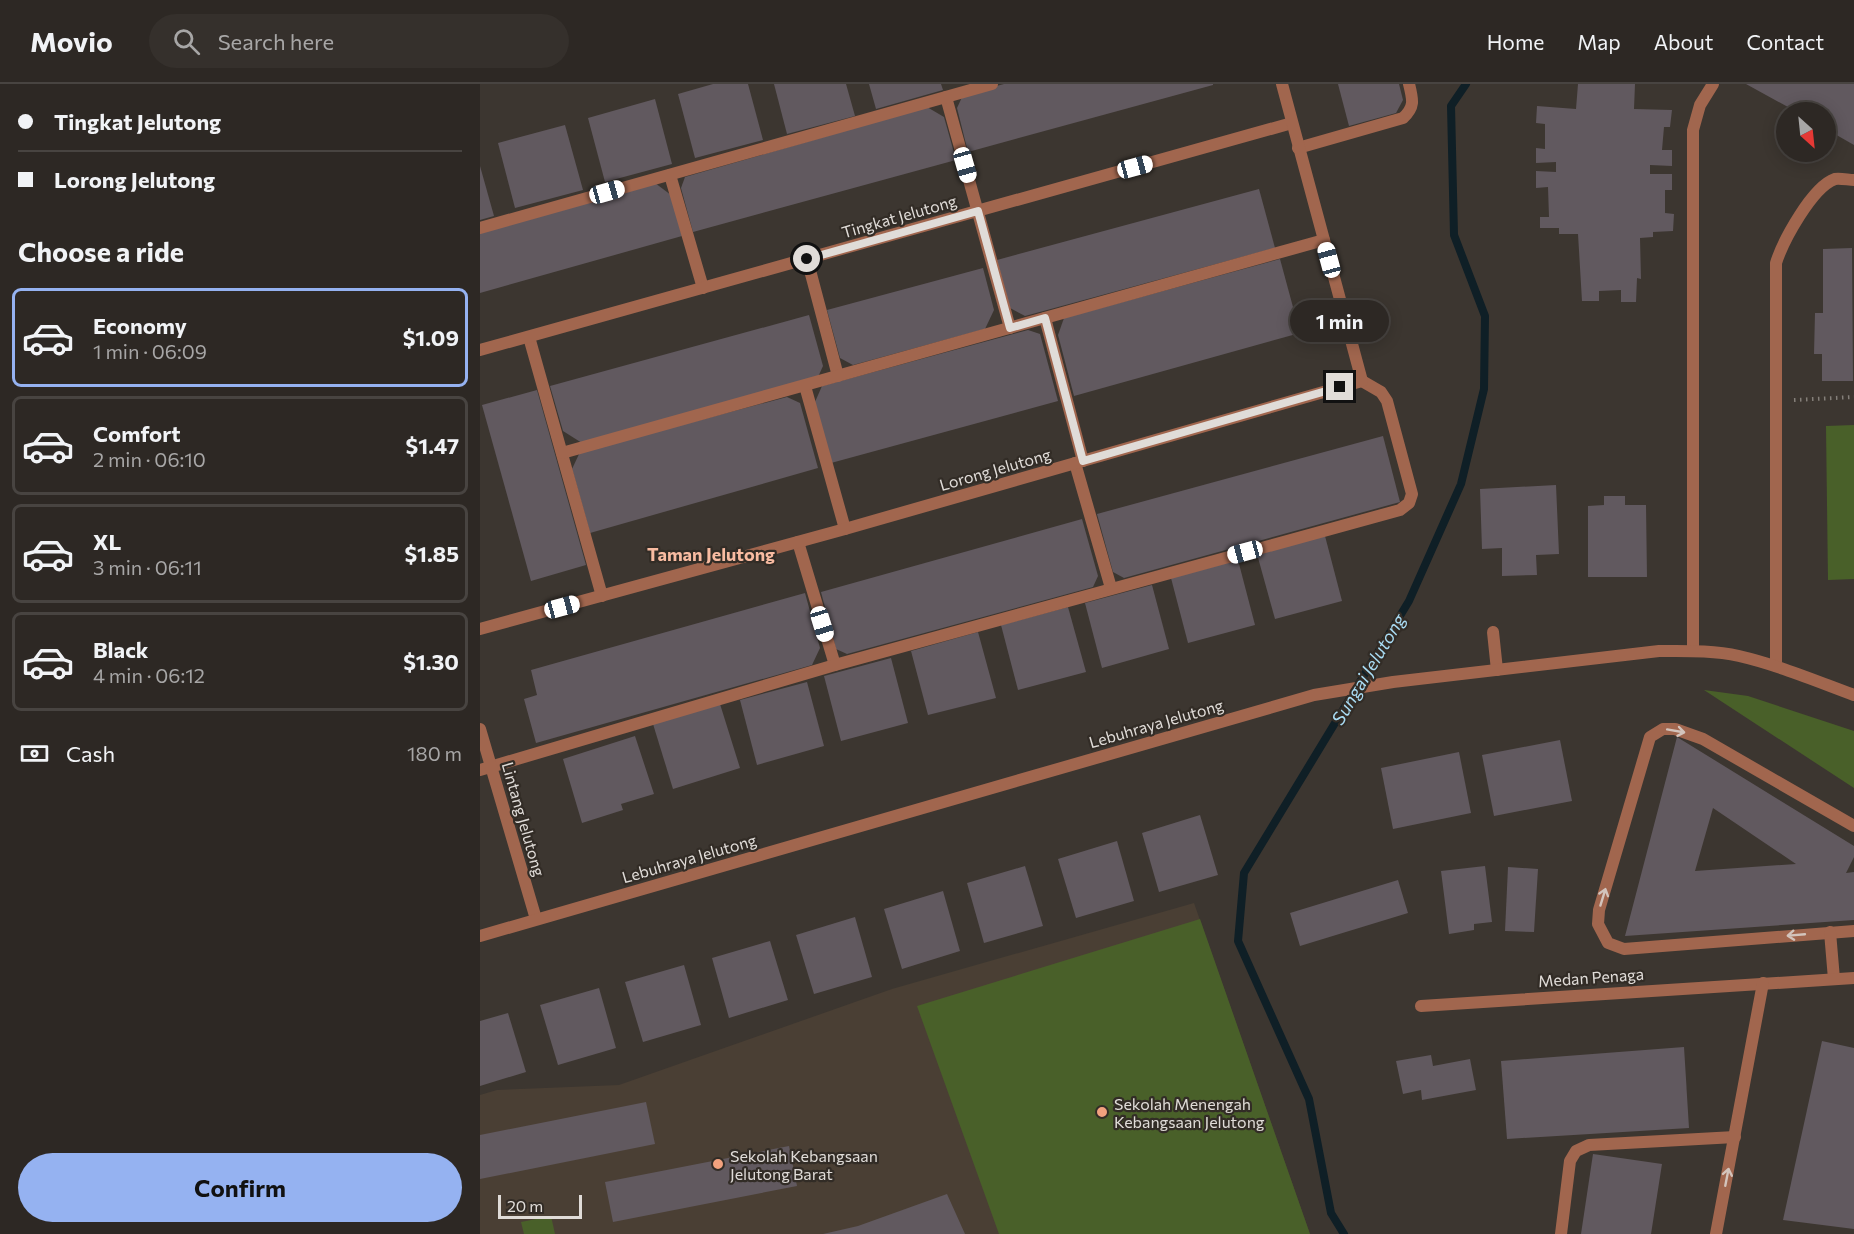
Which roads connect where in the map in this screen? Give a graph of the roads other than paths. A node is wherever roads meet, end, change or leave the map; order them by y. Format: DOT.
graph roads {
  1 [pos="992,84"];
  2 [pos="1282,84"];
  3 [pos="1409,84"];
  4 [pos="1713,84"];
  5 [pos="946,97"];
  6 [pos="1292,123"];
  7 [pos="1298,148"];
  8 [pos="670,175"];
  9 [pos="1854,180"];
  10 [pos="978,211"];
  11 [pos="480,228"];
  12 [pos="1324,240"];
  13 [pos="807,259"];
  14 [pos="703,288"];
  15 [pos="1045,318"];
  16 [pos="1010,328"];
  17 [pos="529,337"];
  18 [pos="480,350"];
  19 [pos="838,376"];
  20 [pos="1362,381"];
  21 [pos="805,386"];
  22 [pos="562,453"];
  23 [pos="1079,462"];
  24 [pos="845,529"];
  25 [pos="798,542"];
  26 [pos="1111,588"];
  27 [pos="602,596"];
  28 [pos="480,629"];
  29 [pos="1493,632"];
  30 [pos="1693,651"];
  31 [pos="835,665"];
  32 [pos="1776,666"];
  33 [pos="1497,670"];
  34 [pos="1854,695"];
  35 [pos="480,729"];
  36 [pos="485,768"];
  37 [pos="1854,826"];
  38 [pos="536,919"];
  39 [pos="1854,931"];
  40 [pos="1830,932"];
  41 [pos="480,936"];
  42 [pos="1854,978"];
  43 [pos="1834,979"];
  44 [pos="1763,983"];
  45 [pos="1421,1006"];
  46 [pos="1735,1137"];
  47 [pos="1561,1234"];
  48 [pos="1716,1234"];
  1 -- 5 [label="street"];
  2 -- 6 [label="street"];
  3 -- 7 [label="street"];
  4 -- 30 [label="street"];
  5 -- 8 [label="street"];
  5 -- 10 [label="street"];
  6 -- 7 [label="street"];
  6 -- 10 [label="street, Tingkat Jelutong"];
  7 -- 12 [label="street"];
  8 -- 11 [label="street"];
  8 -- 14 [label="street"];
  9 -- 32 [label="street"];
  10 -- 13 [label="street, Tingkat Jelutong"];
  10 -- 16 [label="street"];
  12 -- 15 [label="street"];
  12 -- 20 [label="street"];
  13 -- 14 [label="street, Tingkat Jelutong"];
  13 -- 19 [label="street"];
  14 -- 17 [label="street, Tingkat Jelutong"];
  15 -- 16 [label="street"];
  15 -- 23 [label="street"];
  16 -- 19 [label="street"];
  17 -- 18 [label="street, Tingkat Jelutong"];
  17 -- 22 [label="street"];
  19 -- 21 [label="street"];
  20 -- 23 [label="street, Lorong Jelutong"];
  20 -- 26 [label="street"];
  21 -- 22 [label="street"];
  21 -- 24 [label="street"];
  22 -- 27 [label="street"];
  23 -- 24 [label="street, Lorong Jelutong"];
  23 -- 26 [label="street"];
  24 -- 25 [label="street, Lorong Jelutong"];
  25 -- 27 [label="street, Lorong Jelutong"];
  25 -- 31 [label="street"];
  26 -- 31 [label="street"];
  27 -- 28 [label="street, Lorong Jelutong"];
  29 -- 33 [label="street"];
  30 -- 32 [label="street, Lebuhraya Jelutong"];
  30 -- 33 [label="street, Lebuhraya Jelutong"];
  31 -- 36 [label="street"];
  32 -- 34 [label="street, Lebuhraya Jelutong"];
  33 -- 38 [label="street, Lebuhraya Jelutong"];
  35 -- 36 [label="street, Lintang Jelutong"];
  36 -- 38 [label="street, Lintang Jelutong"];
  40 -- 37 [label="street, one-way"];
  38 -- 41 [label="street, Lebuhraya Jelutong"];
  39 -- 40 [label="street"];
  40 -- 43 [label="street"];
  42 -- 43 [label="street, Medan Penaga"];
  43 -- 44 [label="street, Medan Penaga"];
  44 -- 45 [label="street, Medan Penaga"];
  44 -- 46 [label="street"];
  46 -- 47 [label="street"];
  48 -- 46 [label="street, one-way"];
}
